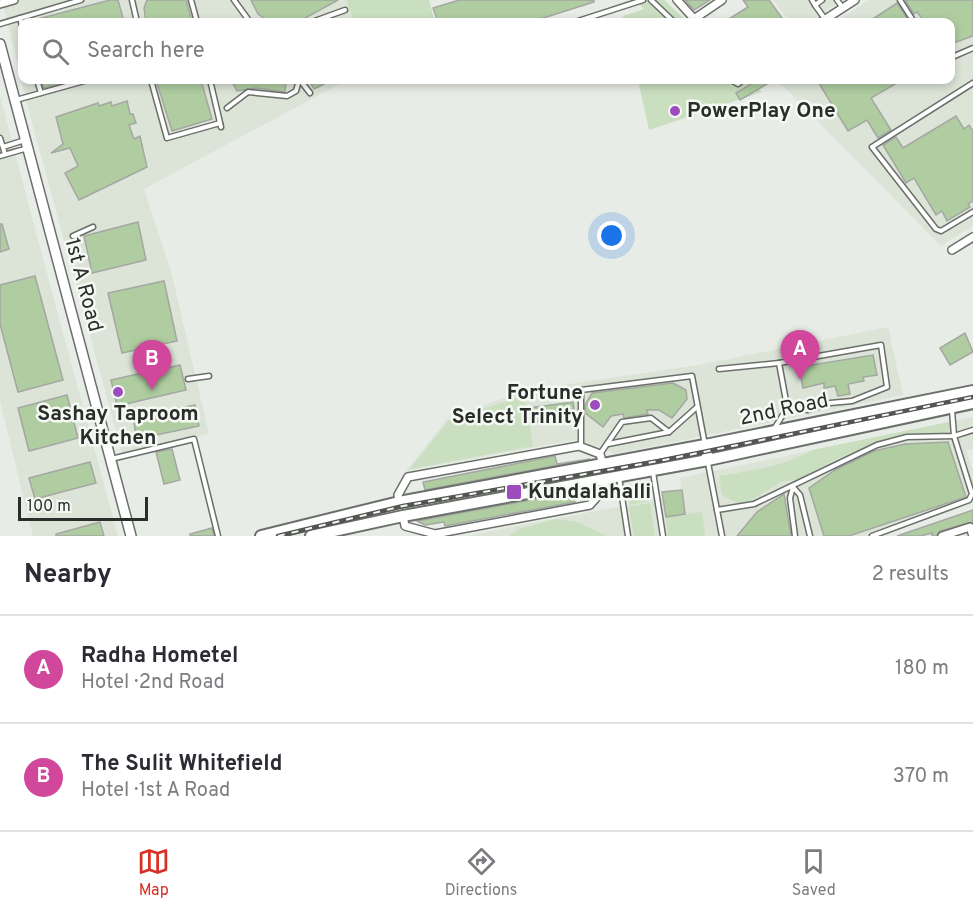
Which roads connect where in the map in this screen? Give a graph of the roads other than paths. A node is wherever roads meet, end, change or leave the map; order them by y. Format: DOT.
graph roads {
  1 [pos="14,0"];
  2 [pos="81,0"];
  3 [pos="132,0"];
  4 [pos="191,0"];
  5 [pos="234,0"];
  6 [pos="643,0"];
  7 [pos="651,0"];
  8 [pos="677,0"];
  9 [pos="722,0"];
  10 [pos="812,0"];
  11 [pos="822,0"];
  12 [pos="837,0"];
  13 [pos="855,0"];
  14 [pos="900,0"];
  15 [pos="0,4"];
  16 [pos="815,5"];
  17 [pos="843,8"];
  18 [pos="345,10"];
  19 [pos="20,18"];
  20 [pos="136,18"];
  21 [pos="196,18"];
  22 [pos="247,18"];
  23 [pos="323,18"];
  24 [pos="587,18"];
  25 [pos="670,18"];
  26 [pos="693,18"];
  27 [pos="700,18"];
  28 [pos="822,18"];
  29 [pos="828,18"];
  30 [pos="911,18"];
  31 [pos="18,19"];
  32 [pos="0,24"];
  33 [pos="0,44"];
  34 [pos="973,48"];
  35 [pos="955,56"];
  36 [pos="973,83"];
  37 [pos="38,84"];
  38 [pos="74,84"];
  39 [pos="152,84"];
  40 [pos="211,84"];
  41 [pos="299,84"];
  42 [pos="303,84"];
  43 [pos="41,93"];
  44 [pos="310,93"];
  45 [pos="15,100"];
  46 [pos="227,108"];
  47 [pos="0,138"];
  48 [pos="27,144"];
  49 [pos="3,147"];
  50 [pos="2,155"];
  51 [pos="973,212"];
  52 [pos="93,227"];
  53 [pos="73,236"];
  54 [pos="973,237"];
  55 [pos="952,250"];
  56 [pos="779,363"];
  57 [pos="719,369"];
  58 [pos="209,376"];
  59 [pos="188,379"];
  60 [pos="973,391"];
  61 [pos="973,403"];
  62 [pos="789,405"];
  63 [pos="698,406"];
  64 [pos="952,407"];
  65 [pos="973,430"];
  66 [pos="669,432"];
  67 [pos="773,433"];
  68 [pos="954,436"];
  69 [pos="608,444"];
  70 [pos="705,445"];
  71 [pos="581,447"];
  72 [pos="602,459"];
  73 [pos="111,460"];
  74 [pos="708,460"];
  75 [pos="652,470"];
  76 [pos="619,475"];
  77 [pos="604,478"];
  78 [pos="793,487"];
  79 [pos="399,502"];
  80 [pos="717,510"];
  81 [pos="403,516"];
  82 [pos="435,535"];
  83 [pos="131,536"];
  84 [pos="218,536"];
  85 [pos="261,536"];
  86 [pos="311,536"];
  87 [pos="628,536"];
  88 [pos="663,536"];
  89 [pos="722,536"];
  90 [pos="795,536"];
  91 [pos="810,536"];
  92 [pos="872,536"];
  93 [pos="942,536"];
  94 [pos="973,536"];
  1 -- 15 [label="street"];
  2 -- 19 [label="lane"];
  3 -- 20 [label="lane"];
  4 -- 21 [label="lane"];
  5 -- 22 [label="lane"];
  6 -- 24 [label="lane"];
  7 -- 25 [label="lane"];
  8 -- 26 [label="street"];
  9 -- 27 [label="street"];
  10 -- 16 [label="lane"];
  11 -- 16 [label="lane"];
  12 -- 17 [label="lane"];
  13 -- 17 [label="street"];
  14 -- 30 [label="lane"];
  16 -- 28 [label="lane"];
  17 -- 29 [label="street"];
  18 -- 23 [label="lane"];
  31 -- 32 [label="lane"];
  33 -- 45 [label="street, 1st A Road"];
  34 -- 35 [label="lane"];
  36 -- 51 [label="lane"];
  37 -- 43 [label="lane"];
  38 -- 43 [label="lane"];
  39 -- 40 [label="lane"];
  41 -- 46 [label="lane"];
  42 -- 44 [label="lane"];
  43 -- 45 [label="lane"];
  45 -- 48 [label="street, 1st A Road"];
  47 -- 49 [label="lane"];
  48 -- 49 [label="lane"];
  48 -- 50 [label="lane"];
  48 -- 73 [label="street, 1st A Road"];
  49 -- 50 [label="lane"];
  52 -- 53 [label="lane"];
  54 -- 55 [label="street"];
  56 -- 57 [label="lane"];
  56 -- 62 [label="lane"];
  56 -- 62 [label="lane"];
  58 -- 59 [label="lane"];
  60 -- 67 [label="main road, 2nd Road"];
  61 -- 64 [label="main road, 2nd Road"];
  62 -- 67 [label="lane"];
  63 -- 66 [label="lane"];
  63 -- 70 [label="lane"];
  63 -- 71 [label="lane"];
  64 -- 68 [label="lane"];
  64 -- 74 [label="main road, 2nd Road"];
  65 -- 68 [label="lane"];
  66 -- 69 [label="lane"];
  66 -- 69 [label="lane"];
  67 -- 70 [label="main road, 2nd Road"];
  68 -- 78 [label="lane"];
  68 -- 92 [label="lane"];
  69 -- 72 [label="lane"];
  70 -- 72 [label="main road, 2nd Road"];
  70 -- 74 [label="main road"];
  71 -- 72 [label="street"];
  71 -- 79 [label="street"];
  72 -- 79 [label="main road, 2nd Road"];
  73 -- 83 [label="street, 1st A Road"];
  73 -- 84 [label="lane"];
  74 -- 75 [label="main road, 2nd Road"];
  74 -- 80 [label="lane"];
  75 -- 76 [label="main road, 2nd Road"];
  75 -- 88 [label="lane"];
  76 -- 77 [label="main road, 2nd Road"];
  76 -- 87 [label="lane"];
  77 -- 81 [label="main road, 2nd Road"];
  77 -- 82 [label="street"];
  78 -- 80 [label="lane"];
  78 -- 90 [label="lane"];
  78 -- 91 [label="lane"];
  79 -- 85 [label="main road, 2nd Road"];
  80 -- 89 [label="lane"];
  81 -- 82 [label="street"];
  81 -- 86 [label="main road, 2nd Road"];
  93 -- 94 [label="street"];
}
